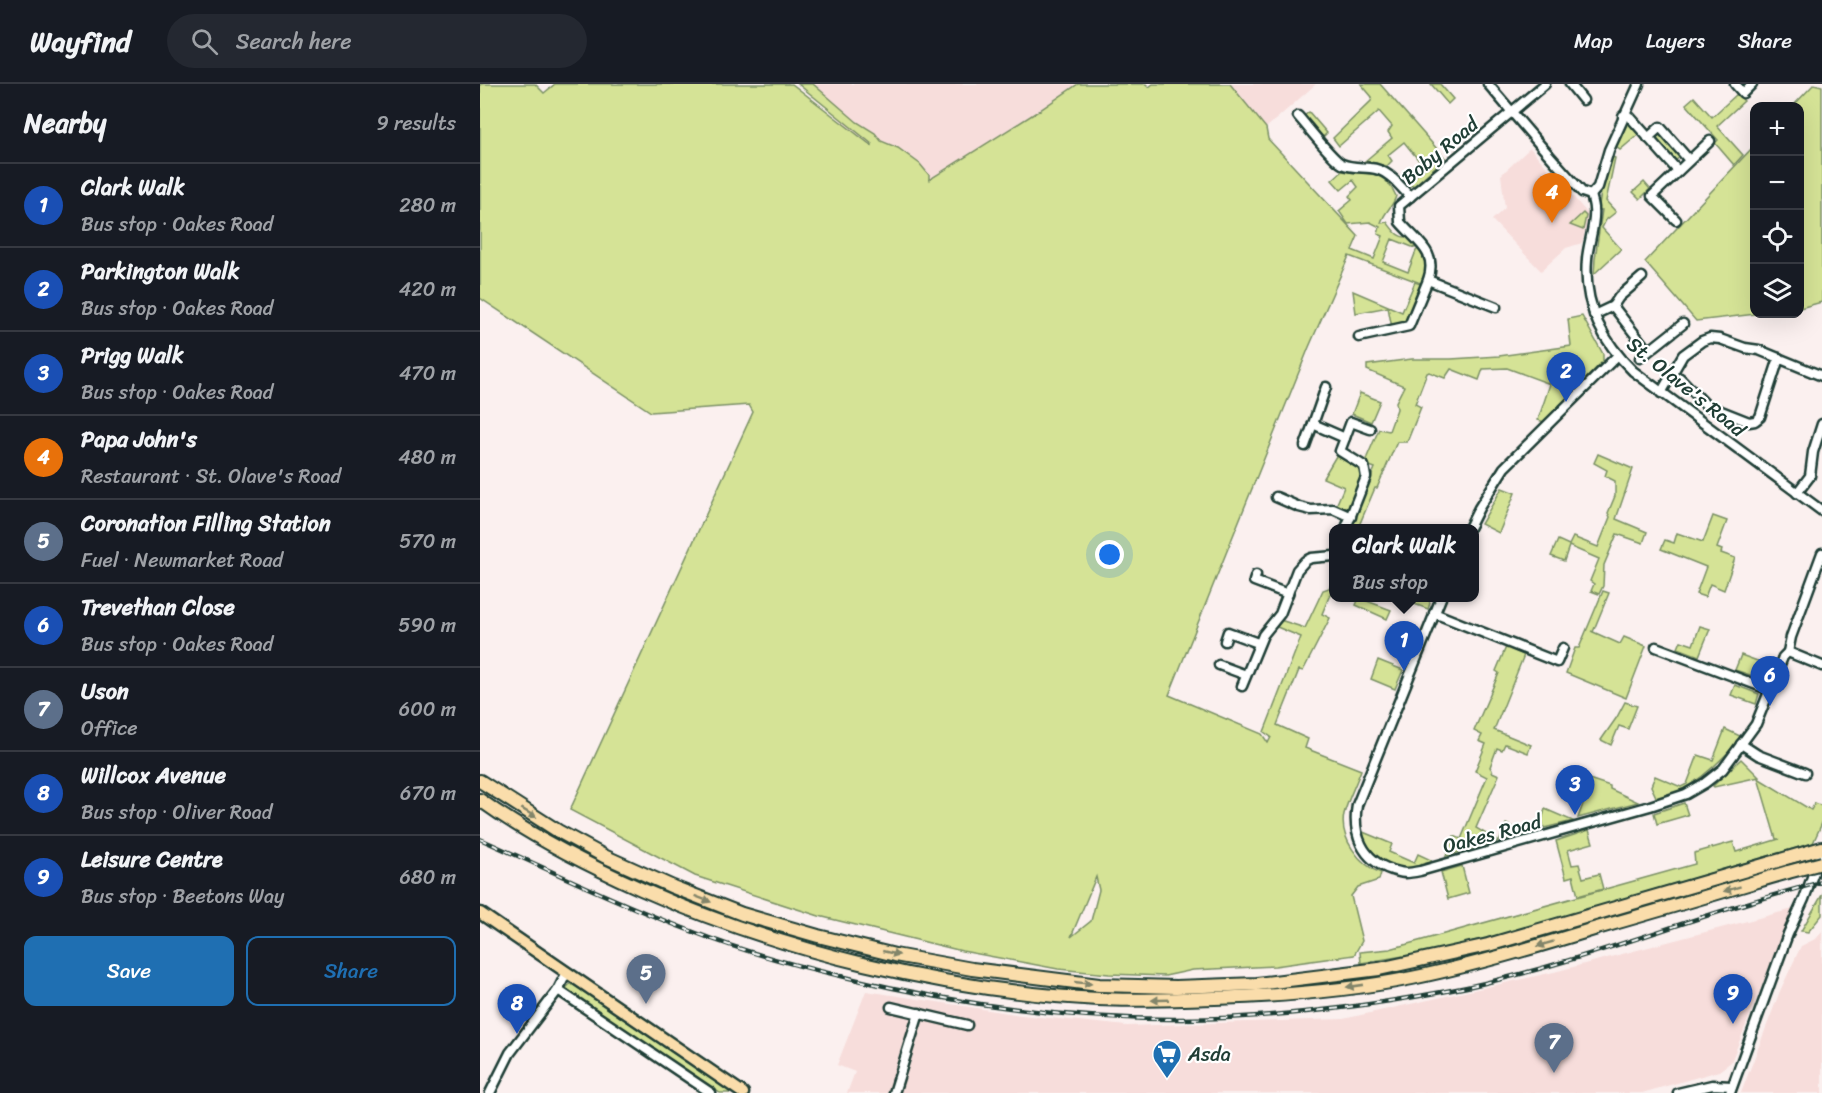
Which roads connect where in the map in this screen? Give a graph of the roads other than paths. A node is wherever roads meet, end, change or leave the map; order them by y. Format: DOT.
graph roads {
  1 [pos="1488,84"];
  2 [pos="1545,84"];
  3 [pos="1570,84"];
  4 [pos="1639,84"];
  5 [pos="1735,84"];
  6 [pos="1752,84"];
  7 [pos="1758,84"];
  8 [pos="1583,100"];
  9 [pos="1512,111"];
  10 [pos="1298,116"];
  11 [pos="1623,116"];
  12 [pos="1648,138"];
  13 [pos="1710,141"];
  14 [pos="1689,160"];
  15 [pos="1678,171"];
  16 [pos="1591,195"];
  17 [pos="1410,197"];
  18 [pos="1676,220"];
  19 [pos="1642,277"];
  20 [pos="1428,280"];
  21 [pos="1613,306"];
  22 [pos="1496,307"];
  23 [pos="1594,315"];
  24 [pos="1683,324"];
  25 [pos="1359,337"];
  26 [pos="1648,351"];
  27 [pos="1617,356"];
  28 [pos="1640,358"];
  29 [pos="1779,358"];
  30 [pos="1822,376"];
  31 [pos="1680,378"];
  32 [pos="1326,387"];
  33 [pos="1661,393"];
  34 [pos="1313,424"];
  35 [pos="1822,424"];
  36 [pos="1370,429"];
  37 [pos="1345,438"];
  38 [pos="1305,446"];
  39 [pos="1797,493"];
  40 [pos="1276,497"];
  41 [pos="1822,511"];
  42 [pos="1350,517"];
  43 [pos="1347,524"];
  44 [pos="1471,524"];
  45 [pos="1822,553"];
  46 [pos="1329,556"];
  47 [pos="1256,575"];
  48 [pos="1288,594"];
  49 [pos="1438,602"];
  50 [pos="1434,613"];
  51 [pos="1225,641"];
  52 [pos="1258,643"];
  53 [pos="1656,647"];
  54 [pos="1563,648"];
  55 [pos="1788,652"];
  56 [pos="1219,665"];
  57 [pos="1822,666"];
  58 [pos="1245,675"];
  59 [pos="1242,686"];
  60 [pos="1770,690"];
  61 [pos="1741,744"];
  62 [pos="1805,773"];
  63 [pos="480,781"];
  64 [pos="480,800"];
  65 [pos="1822,849"];
  66 [pos="1822,863"];
  67 [pos="480,913"];
  68 [pos="567,972"];
  69 [pos="558,990"];
  70 [pos="891,1007"];
  71 [pos="919,1013"];
  72 [pos="967,1025"];
  73 [pos="1731,1090"];
  74 [pos="490,1093"];
  75 [pos="711,1093"];
  76 [pos="743,1093"];
  77 [pos="894,1093"];
  78 [pos="1678,1093"];
  1 -- 9 [label="street"];
  2 -- 9 [label="street, Boby Road"];
  3 -- 8 [label="street"];
  4 -- 11 [label="street, St. Olave's Road"];
  5 -- 6 [label="street"];
  6 -- 7 [label="street"];
  9 -- 16 [label="street"];
  9 -- 17 [label="street, Boby Road"];
  10 -- 17 [label="street"];
  11 -- 12 [label="street"];
  11 -- 16 [label="street, St. Olave's Road"];
  12 -- 14 [label="street"];
  12 -- 15 [label="street"];
  13 -- 14 [label="street"];
  14 -- 15 [label="street"];
  15 -- 18 [label="street"];
  16 -- 23 [label="street, St. Olave's Road"];
  17 -- 20 [label="street, Boby Road"];
  19 -- 21 [label="street"];
  20 -- 22 [label="street"];
  20 -- 25 [label="street, Boby Road"];
  21 -- 23 [label="street"];
  21 -- 26 [label="street"];
  23 -- 27 [label="street, St. Olave's Road"];
  24 -- 26 [label="street"];
  26 -- 28 [label="street"];
  27 -- 33 [label="street, St. Olave's Road"];
  27 -- 44 [label="street"];
  29 -- 30 [label="street"];
  29 -- 31 [label="street"];
  29 -- 33 [label="street"];
  32 -- 34 [label="street"];
  33 -- 39 [label="street, St. Olave's Road"];
  34 -- 37 [label="street"];
  34 -- 38 [label="street"];
  35 -- 39 [label="street"];
  36 -- 37 [label="street"];
  37 -- 42 [label="street"];
  39 -- 41 [label="street, St. Olave's Road"];
  40 -- 42 [label="street"];
  42 -- 43 [label="street"];
  45 -- 55 [label="street"];
  46 -- 48 [label="street"];
  47 -- 48 [label="street"];
  48 -- 52 [label="street"];
  49 -- 50 [label="street, Oakes Road"];
  50 -- 54 [label="street"];
  50 -- 61 [label="street, Oakes Road"];
  51 -- 52 [label="street"];
  52 -- 58 [label="street"];
  53 -- 60 [label="street"];
  55 -- 57 [label="street"];
  55 -- 60 [label="street, Oakes Road"];
  56 -- 58 [label="street"];
  58 -- 59 [label="street"];
  60 -- 61 [label="street, Oakes Road"];
  61 -- 62 [label="street"];
  63 -- 65 [label="highway, one-way"];
  66 -- 64 [label="highway, one-way, bridge"];
  65 -- 73 [label="street"];
  67 -- 68 [label="main road"];
  68 -- 69 [label="street"];
  68 -- 76 [label="main road"];
  69 -- 74 [label="street"];
  69 -- 75 [label="street"];
  70 -- 71 [label="street"];
  71 -- 72 [label="street"];
  71 -- 77 [label="street"];
  73 -- 78 [label="street"];
}
